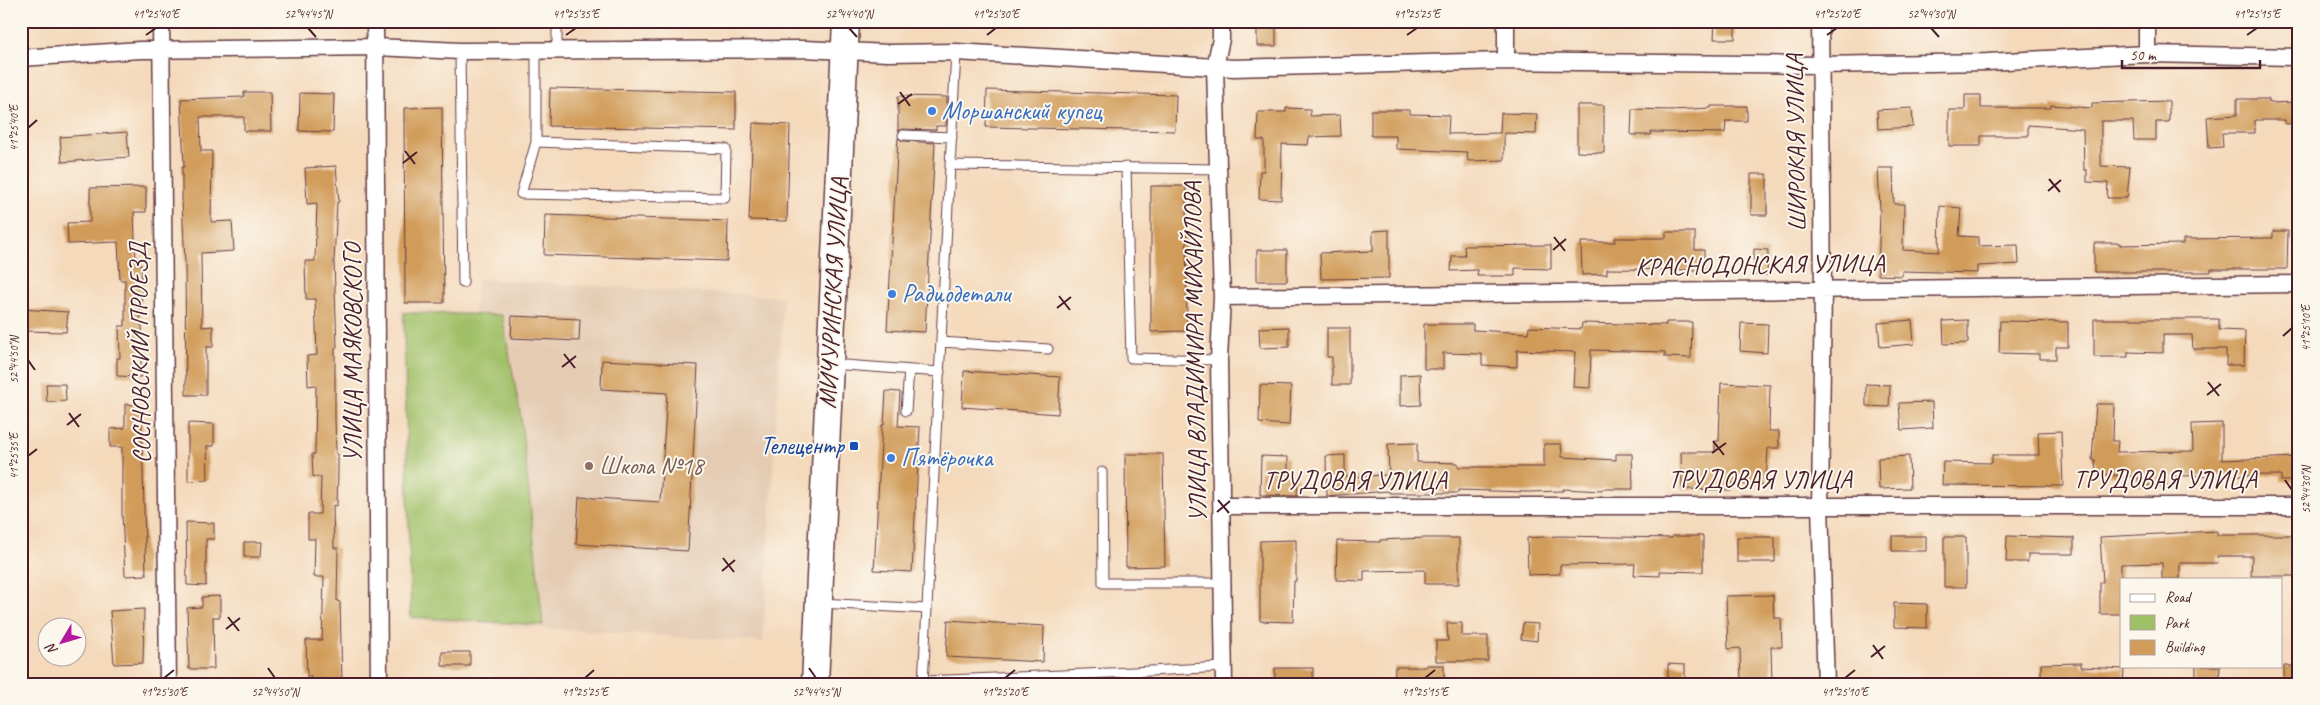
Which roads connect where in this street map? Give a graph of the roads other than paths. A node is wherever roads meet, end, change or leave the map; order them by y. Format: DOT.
graph roads {
  1 [pos="161,21"];
  2 [pos="376,21"];
  3 [pos="558,21"];
  4 [pos="846,21"];
  5 [pos="1221,21"];
  6 [pos="1506,21"];
  7 [pos="1820,21"];
  8 [pos="2146,21"];
  9 [pos="376,47"];
  10 [pos="536,49"];
  11 [pos="557,49"];
  12 [pos="161,50"];
  13 [pos="460,51"];
  14 [pos="846,51"];
  15 [pos="956,52"];
  16 [pos="2147,54"];
  17 [pos="2299,57"];
  18 [pos="21,58"];
  19 [pos="1506,61"];
  20 [pos="1820,65"];
  21 [pos="1215,67"];
  22 [pos="902,135"];
  23 [pos="952,137"];
  24 [pos="536,142"];
  25 [pos="950,165"];
  26 [pos="1126,167"];
  27 [pos="1218,169"];
  28 [pos="463,283"];
  29 [pos="2299,284"];
  30 [pos="1823,289"];
  31 [pos="1222,297"];
  32 [pos="941,342"];
  33 [pos="1048,349"];
  34 [pos="1219,360"];
  35 [pos="829,364"];
  36 [pos="909,370"];
  37 [pos="940,372"];
  38 [pos="906,411"];
  39 [pos="1102,472"];
  40 [pos="1222,506"];
  41 [pos="2299,506"];
  42 [pos="1820,507"];
  43 [pos="1222,583"];
  44 [pos="819,603"];
  45 [pos="927,609"];
  46 [pos="1223,667"];
  47 [pos="1132,672"];
  48 [pos="924,682"];
  49 [pos="168,684"];
  50 [pos="379,684"];
  51 [pos="815,684"];
  52 [pos="1132,684"];
  53 [pos="1224,684"];
  54 [pos="1826,684"];
  1 -- 12 [label="street, СОСНОВСКИЙ ПРОЕЗД"];
  2 -- 9 [label="street, УЛИЦА МАЯКОВСКОГО"];
  3 -- 11 [label="lane"];
  4 -- 14 [label="main road, МИЧУРИНСКАЯ УЛИЦА"];
  5 -- 21 [label="street, УЛИЦА ВЛАДИМИРА МИХАЙЛОВА"];
  6 -- 19 [label="street"];
  7 -- 20 [label="street, ШИРОКАЯ УЛИЦА"];
  8 -- 16 [label="street"];
  9 -- 12 [label="street"];
  9 -- 13 [label="street"];
  9 -- 50 [label="street, УЛИЦА МАЯКОВСКОГО"];
  10 -- 11 [label="street"];
  10 -- 13 [label="street"];
  10 -- 24 [label="lane"];
  11 -- 14 [label="street"];
  12 -- 18 [label="street"];
  12 -- 49 [label="street, СОСНОВСКИЙ ПРОЕЗД"];
  13 -- 28 [label="lane"];
  14 -- 15 [label="street"];
  14 -- 35 [label="main road, МИЧУРИНСКАЯ УЛИЦА"];
  15 -- 21 [label="street"];
  15 -- 23 [label="lane"];
  16 -- 17 [label="street"];
  16 -- 20 [label="street"];
  19 -- 20 [label="street"];
  19 -- 21 [label="street"];
  20 -- 30 [label="street, ШИРОКАЯ УЛИЦА"];
  21 -- 27 [label="street, УЛИЦА ВЛАДИМИРА МИХАЙЛОВА"];
  22 -- 23 [label="lane"];
  23 -- 25 [label="lane"];
  24 -- 24 [label="lane"];
  25 -- 26 [label="lane"];
  25 -- 32 [label="lane"];
  26 -- 27 [label="lane"];
  26 -- 34 [label="lane"];
  27 -- 31 [label="street, УЛИЦА ВЛАДИМИРА МИХАЙЛОВА"];
  29 -- 30 [label="street, КРАСНОДОНСКАЯ УЛИЦА"];
  30 -- 31 [label="street, КРАСНОДОНСКАЯ УЛИЦА"];
  30 -- 42 [label="street, ШИРОКАЯ УЛИЦА"];
  31 -- 34 [label="street, УЛИЦА ВЛАДИМИРА МИХАЙЛОВА"];
  32 -- 33 [label="lane"];
  32 -- 37 [label="lane"];
  34 -- 40 [label="street, УЛИЦА ВЛАДИМИРА МИХАЙЛОВА"];
  35 -- 36 [label="lane"];
  35 -- 44 [label="main road, МИЧУРИНСКАЯ УЛИЦА"];
  36 -- 37 [label="lane"];
  36 -- 38 [label="lane"];
  37 -- 45 [label="lane"];
  39 -- 43 [label="lane"];
  40 -- 42 [label="street, ТРУДОВАЯ УЛИЦА"];
  40 -- 43 [label="street, УЛИЦА ВЛАДИМИРА МИХАЙЛОВА"];
  41 -- 42 [label="street, ТРУДОВАЯ УЛИЦА"];
  42 -- 54 [label="street, ШИРОКАЯ УЛИЦА"];
  43 -- 46 [label="street, УЛИЦА ВЛАДИМИРА МИХАЙЛОВА"];
  44 -- 45 [label="lane"];
  44 -- 51 [label="main road, МИЧУРИНСКАЯ УЛИЦА"];
  45 -- 48 [label="lane"];
  46 -- 47 [label="lane"];
  46 -- 53 [label="street, УЛИЦА ВЛАДИМИРА МИХАЙЛОВА"];
  47 -- 48 [label="lane"];
  47 -- 52 [label="lane"];
}
